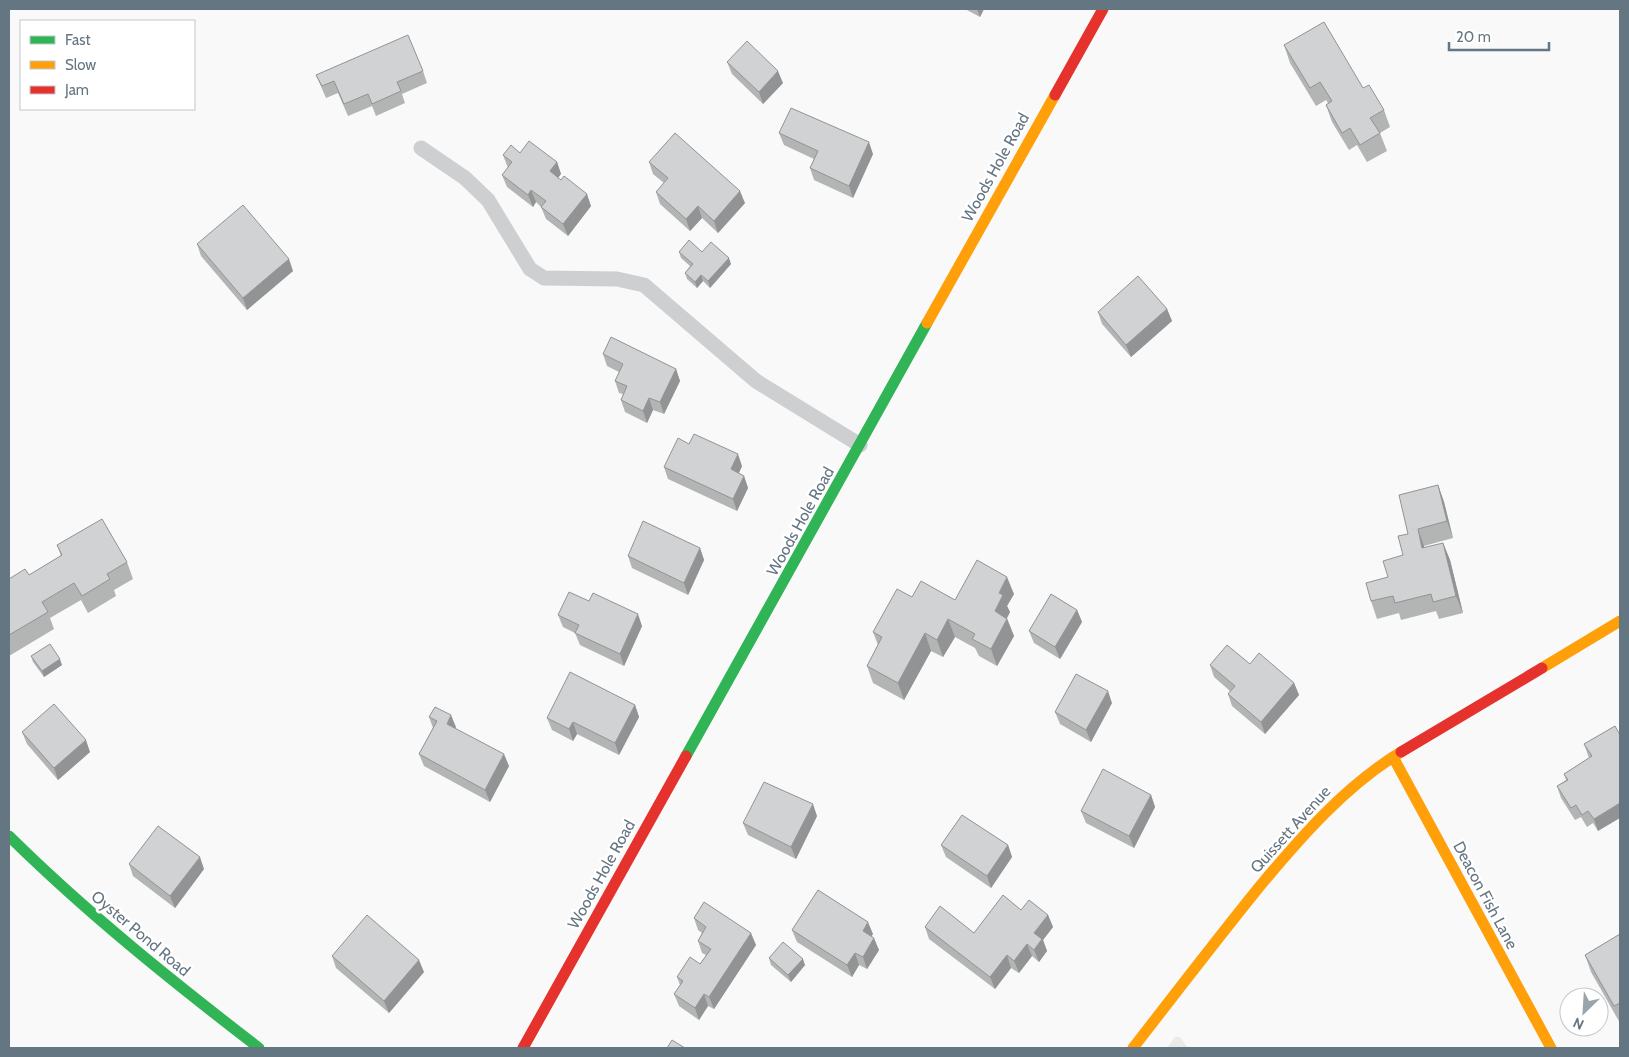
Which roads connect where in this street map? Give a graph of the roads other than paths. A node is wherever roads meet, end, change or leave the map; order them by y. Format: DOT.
graph roads {
  1 [pos="1103,9"];
  2 [pos="421,148"];
  3 [pos="860,445"];
  4 [pos="1620,621"];
  5 [pos="1393,757"];
  6 [pos="9,836"];
  7 [pos="259,1048"];
  8 [pos="522,1048"];
  9 [pos="1133,1048"];
  10 [pos="1551,1048"];
  1 -- 3 [label="main road, Woods Hole Road"];
  2 -- 3 [label="lane"];
  3 -- 8 [label="main road, Woods Hole Road"];
  4 -- 5 [label="main road, Quissett Avenue"];
  5 -- 9 [label="main road, Quissett Avenue"];
  5 -- 10 [label="main road, Deacon Fish Lane"];
  6 -- 7 [label="main road, Oyster Pond Road"];
}
